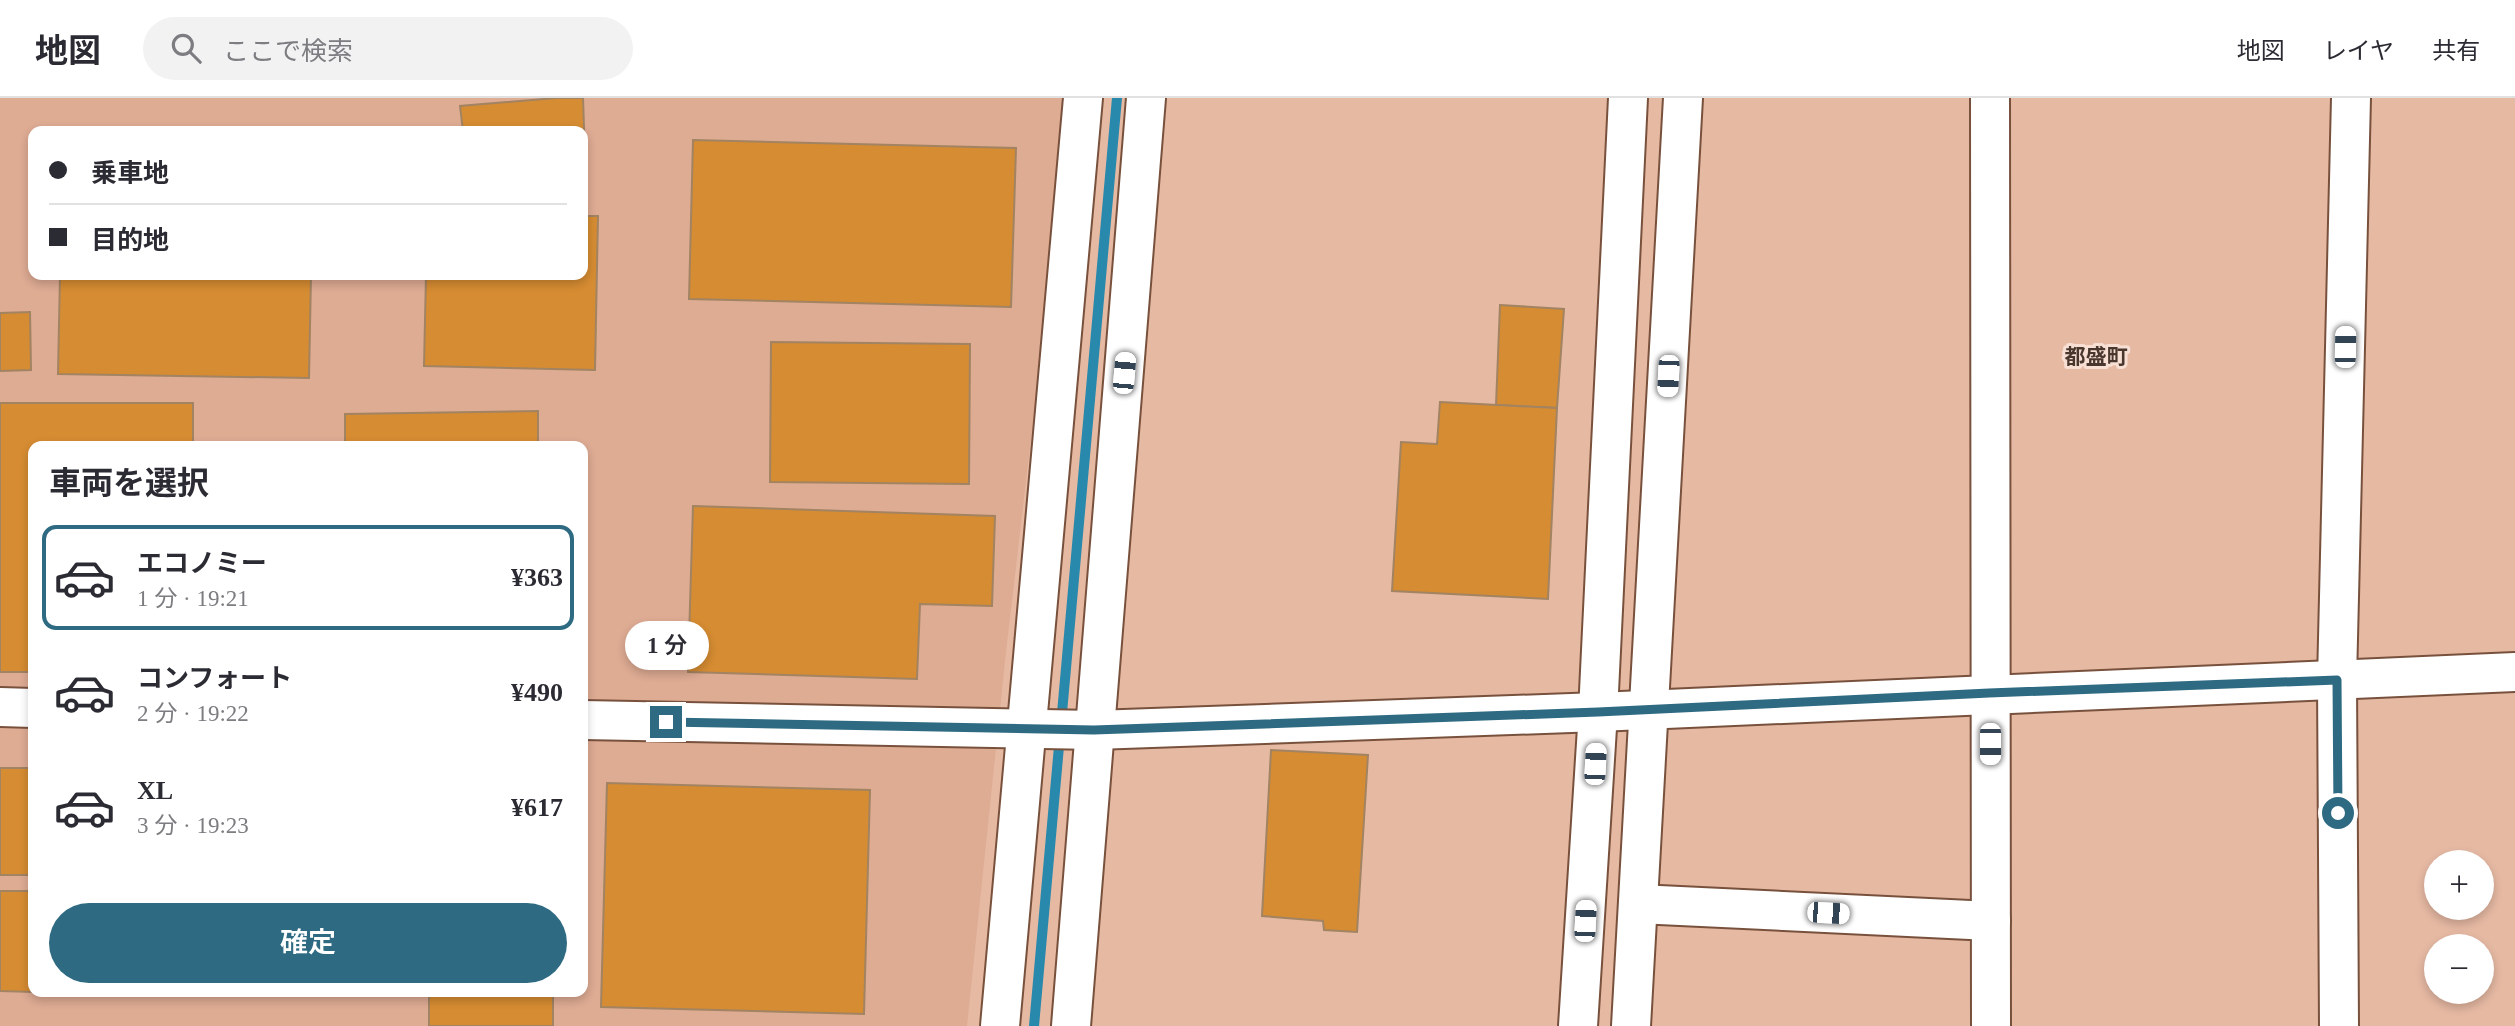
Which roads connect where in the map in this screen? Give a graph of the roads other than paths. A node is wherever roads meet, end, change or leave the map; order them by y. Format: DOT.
graph roads {
  1 [pos="1083,98"];
  2 [pos="1146,98"];
  3 [pos="1629,98"];
  4 [pos="1684,98"];
  5 [pos="1990,98"];
  6 [pos="2351,98"];
  7 [pos="2515,672"];
  8 [pos="2337,680"];
  9 [pos="1989,693"];
  10 [pos="0,707"];
  11 [pos="28,708"];
  12 [pos="1650,709"];
  13 [pos="1598,712"];
  14 [pos="588,720"];
  15 [pos="1026,730"];
  16 [pos="1094,730"];
  17 [pos="1638,904"];
  18 [pos="1991,921"];
  19 [pos="1000,1026"];
  20 [pos="1071,1026"];
  21 [pos="1578,1026"];
  22 [pos="1631,1026"];
  23 [pos="1991,1026"];
  24 [pos="2339,1026"];
  1 -- 15 [label="street"];
  2 -- 16 [label="street"];
  3 -- 13 [label="street"];
  4 -- 12 [label="street"];
  5 -- 9 [label="street"];
  6 -- 8 [label="street"];
  7 -- 8 [label="street"];
  8 -- 9 [label="street"];
  8 -- 24 [label="street"];
  9 -- 12 [label="street"];
  9 -- 18 [label="street"];
  10 -- 11 [label="street"];
  12 -- 13 [label="street"];
  12 -- 17 [label="street"];
  13 -- 16 [label="street"];
  13 -- 21 [label="street"];
  14 -- 15 [label="street"];
  15 -- 16 [label="street"];
  15 -- 19 [label="street"];
  16 -- 20 [label="street"];
  17 -- 18 [label="street"];
  17 -- 22 [label="street"];
  18 -- 23 [label="street"];
}
